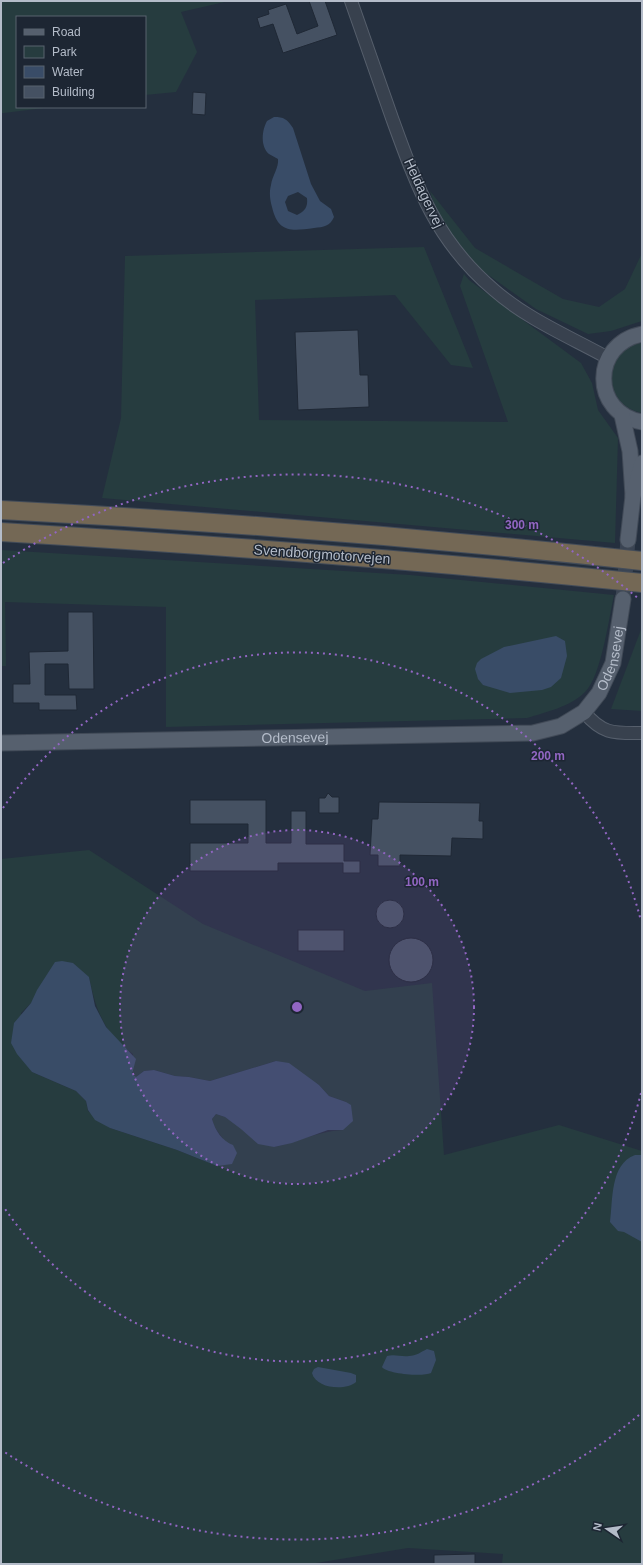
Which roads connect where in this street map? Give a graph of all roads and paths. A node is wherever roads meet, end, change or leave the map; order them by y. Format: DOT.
graph roads {
  1 [pos="351,1"];
  2 [pos="642,334"];
  3 [pos="608,358"];
  4 [pos="622,415"];
  5 [pos="642,422"];
  6 [pos="642,463"];
  7 [pos="633,496"];
  8 [pos="1,510"];
  9 [pos="1,532"];
  10 [pos="628,540"];
  11 [pos="642,561"];
  12 [pos="642,584"];
  13 [pos="623,600"];
  14 [pos="584,712"];
  15 [pos="642,733"];
  16 [pos="1,743"];
  1 -- 3 [label="street, Heldagervej"];
  2 -- 3 [label="main road"];
  3 -- 4 [label="main road"];
  4 -- 5 [label="main road"];
  4 -- 7 [label="main road"];
  6 -- 7 [label="main road"];
  7 -- 10 [label="main road"];
  8 -- 11 [label="highway, Svendborgmotorvejen"];
  9 -- 12 [label="highway, Svendborgmotorvejen"];
  13 -- 14 [label="main road, Odensevej"];
  14 -- 15 [label="street"];
  14 -- 16 [label="main road, Odensevej"];
}
